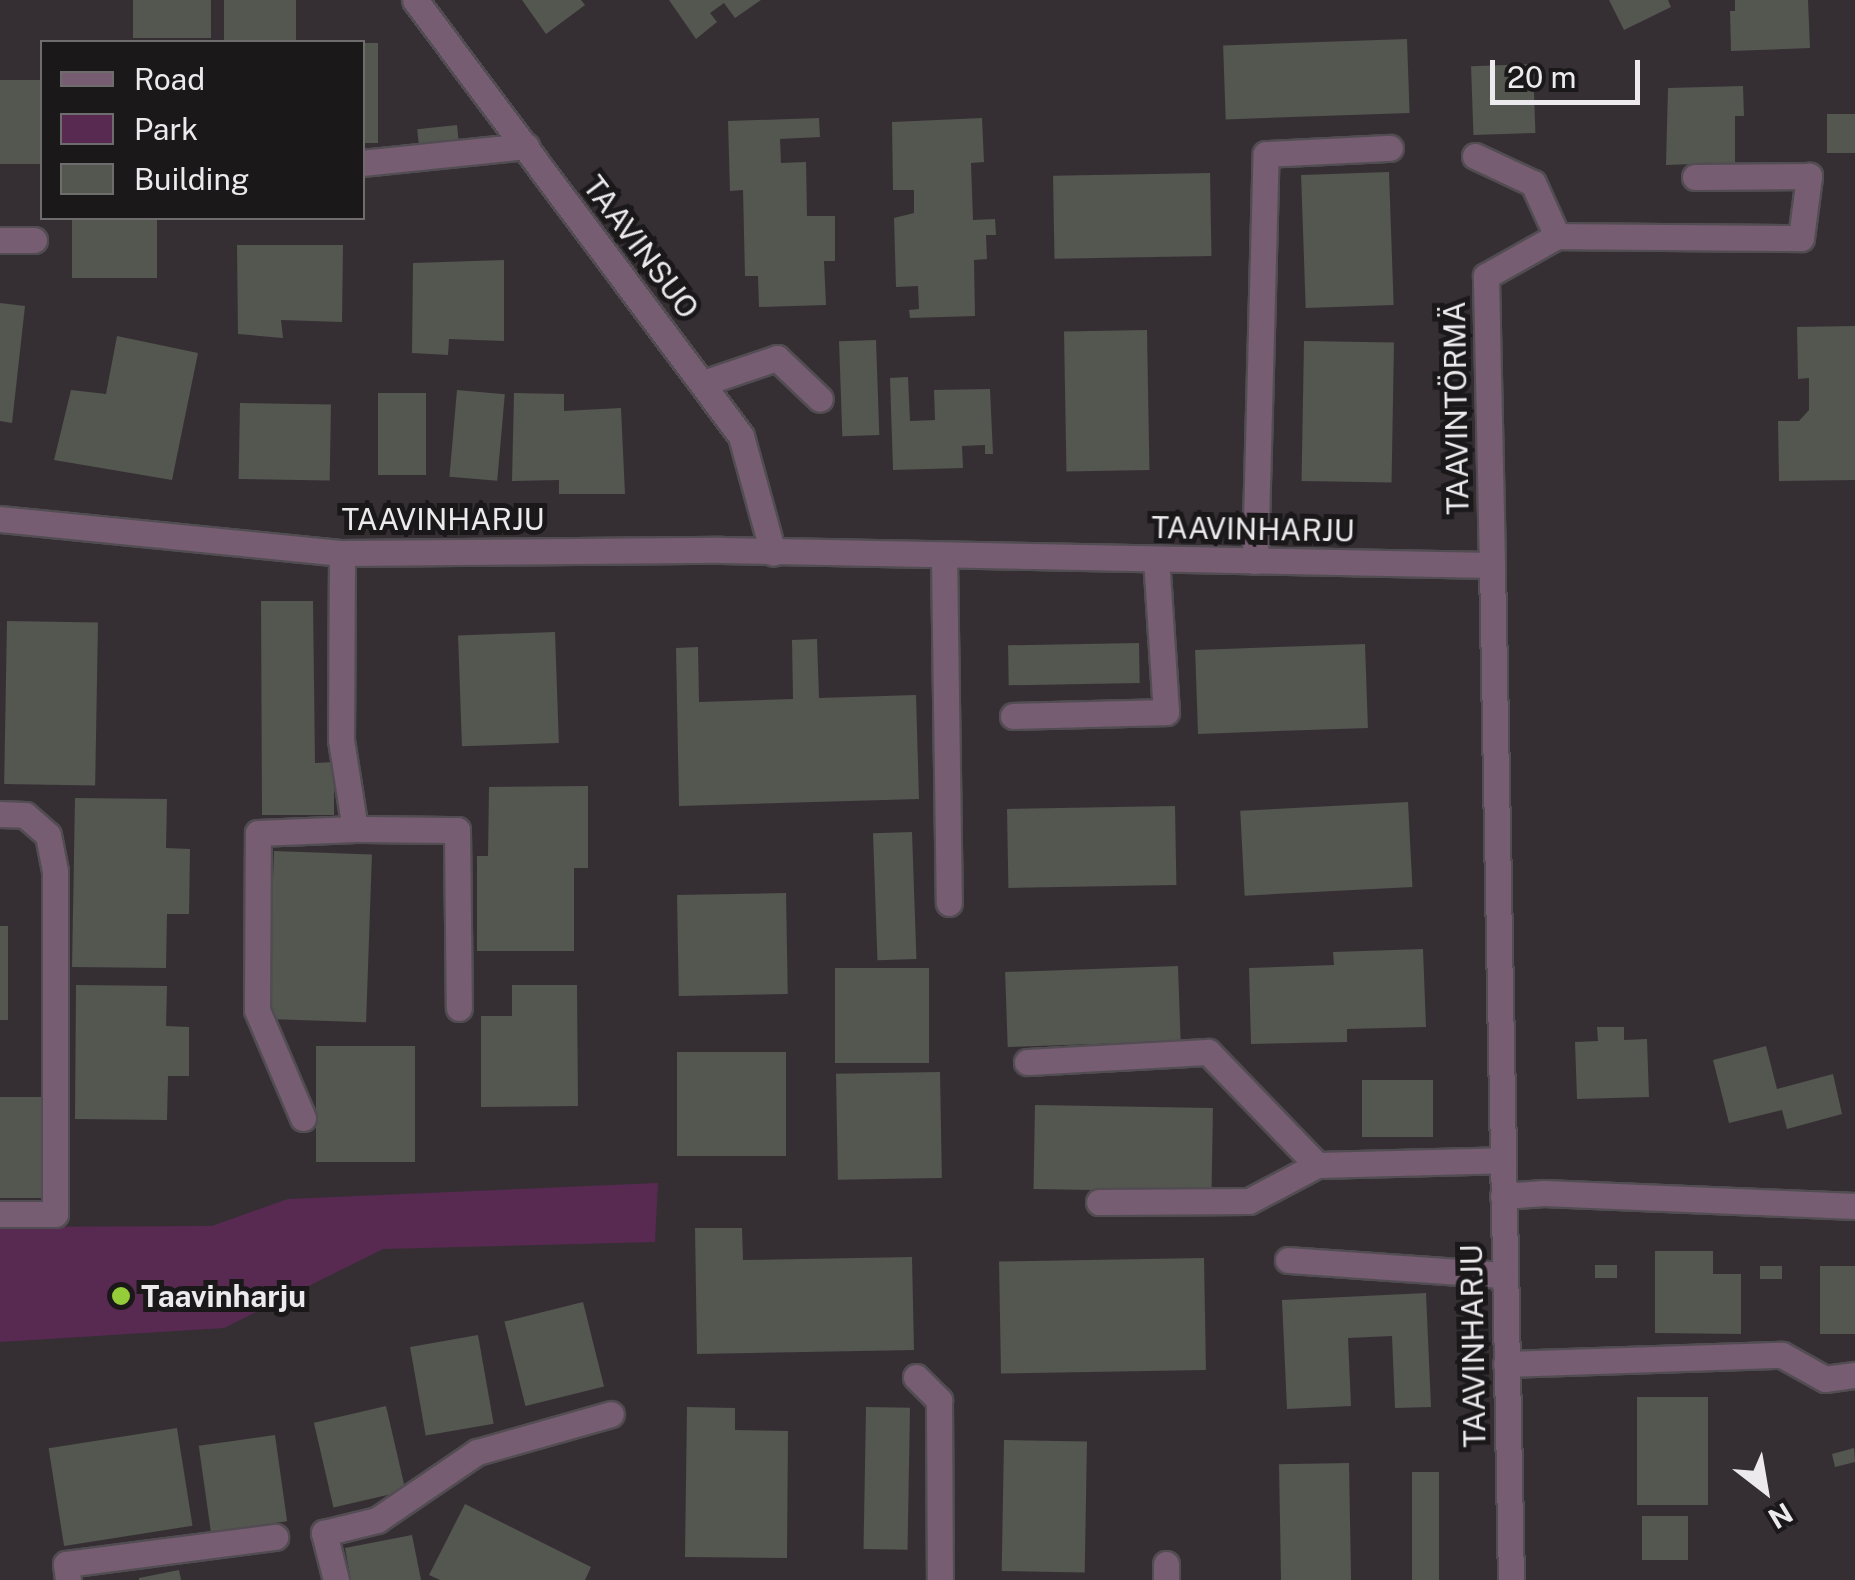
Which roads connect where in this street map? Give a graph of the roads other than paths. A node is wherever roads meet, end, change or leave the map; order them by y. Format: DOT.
graph roads {
  1 [pos="415,0"];
  2 [pos="526,146"];
  3 [pos="1390,148"];
  4 [pos="1475,156"];
  5 [pos="365,162"];
  6 [pos="1695,176"];
  7 [pos="1557,236"];
  8 [pos="0,240"];
  9 [pos="34,240"];
  10 [pos="702,384"];
  11 [pos="820,399"];
  12 [pos="0,519"];
  13 [pos="342,553"];
  14 [pos="772,553"];
  15 [pos="944,556"];
  16 [pos="1156,560"];
  17 [pos="1255,562"];
  18 [pos="1492,565"];
  19 [pos="1013,716"];
  20 [pos="0,814"];
  21 [pos="355,829"];
  22 [pos="950,903"];
  23 [pos="459,1008"];
  24 [pos="1027,1062"];
  25 [pos="303,1118"];
  26 [pos="1502,1160"];
  27 [pos="1317,1165"];
  28 [pos="1502,1196"];
  29 [pos="1099,1202"];
  30 [pos="1855,1206"];
  31 [pos="0,1214"];
  32 [pos="1288,1260"];
  33 [pos="1504,1275"];
  34 [pos="1506,1364"];
  35 [pos="1855,1374"];
  36 [pos="916,1377"];
  37 [pos="611,1414"];
  38 [pos="275,1537"];
  39 [pos="68,1580"];
  40 [pos="336,1580"];
  41 [pos="940,1580"];
  42 [pos="1511,1580"];
  1 -- 2 [label="street, TAAVINSUO"];
  2 -- 5 [label="street"];
  2 -- 10 [label="street, TAAVINSUO"];
  3 -- 17 [label="street"];
  4 -- 7 [label="street"];
  6 -- 7 [label="street, TAAVINTÖRMÄ"];
  7 -- 18 [label="street, TAAVINTÖRMÄ"];
  8 -- 9 [label="street"];
  10 -- 11 [label="street"];
  10 -- 14 [label="street, TAAVINSUO"];
  12 -- 13 [label="street, TAAVINHARJU"];
  13 -- 14 [label="street, TAAVINHARJU"];
  13 -- 21 [label="street"];
  14 -- 15 [label="street, TAAVINHARJU"];
  15 -- 16 [label="street, TAAVINHARJU"];
  15 -- 22 [label="street"];
  16 -- 17 [label="street, TAAVINHARJU"];
  16 -- 19 [label="street"];
  17 -- 18 [label="street, TAAVINHARJU"];
  18 -- 26 [label="street, TAAVINHARJU"];
  20 -- 31 [label="street"];
  21 -- 23 [label="street"];
  21 -- 25 [label="street"];
  24 -- 27 [label="street"];
  26 -- 27 [label="street"];
  26 -- 28 [label="street, TAAVINHARJU"];
  27 -- 29 [label="street"];
  28 -- 30 [label="street"];
  28 -- 33 [label="street, TAAVINHARJU"];
  32 -- 33 [label="street"];
  33 -- 34 [label="street, TAAVINHARJU"];
  34 -- 35 [label="street"];
  34 -- 42 [label="street, TAAVINHARJU"];
  36 -- 41 [label="street"];
  37 -- 40 [label="street"];
  38 -- 39 [label="street"];
}
